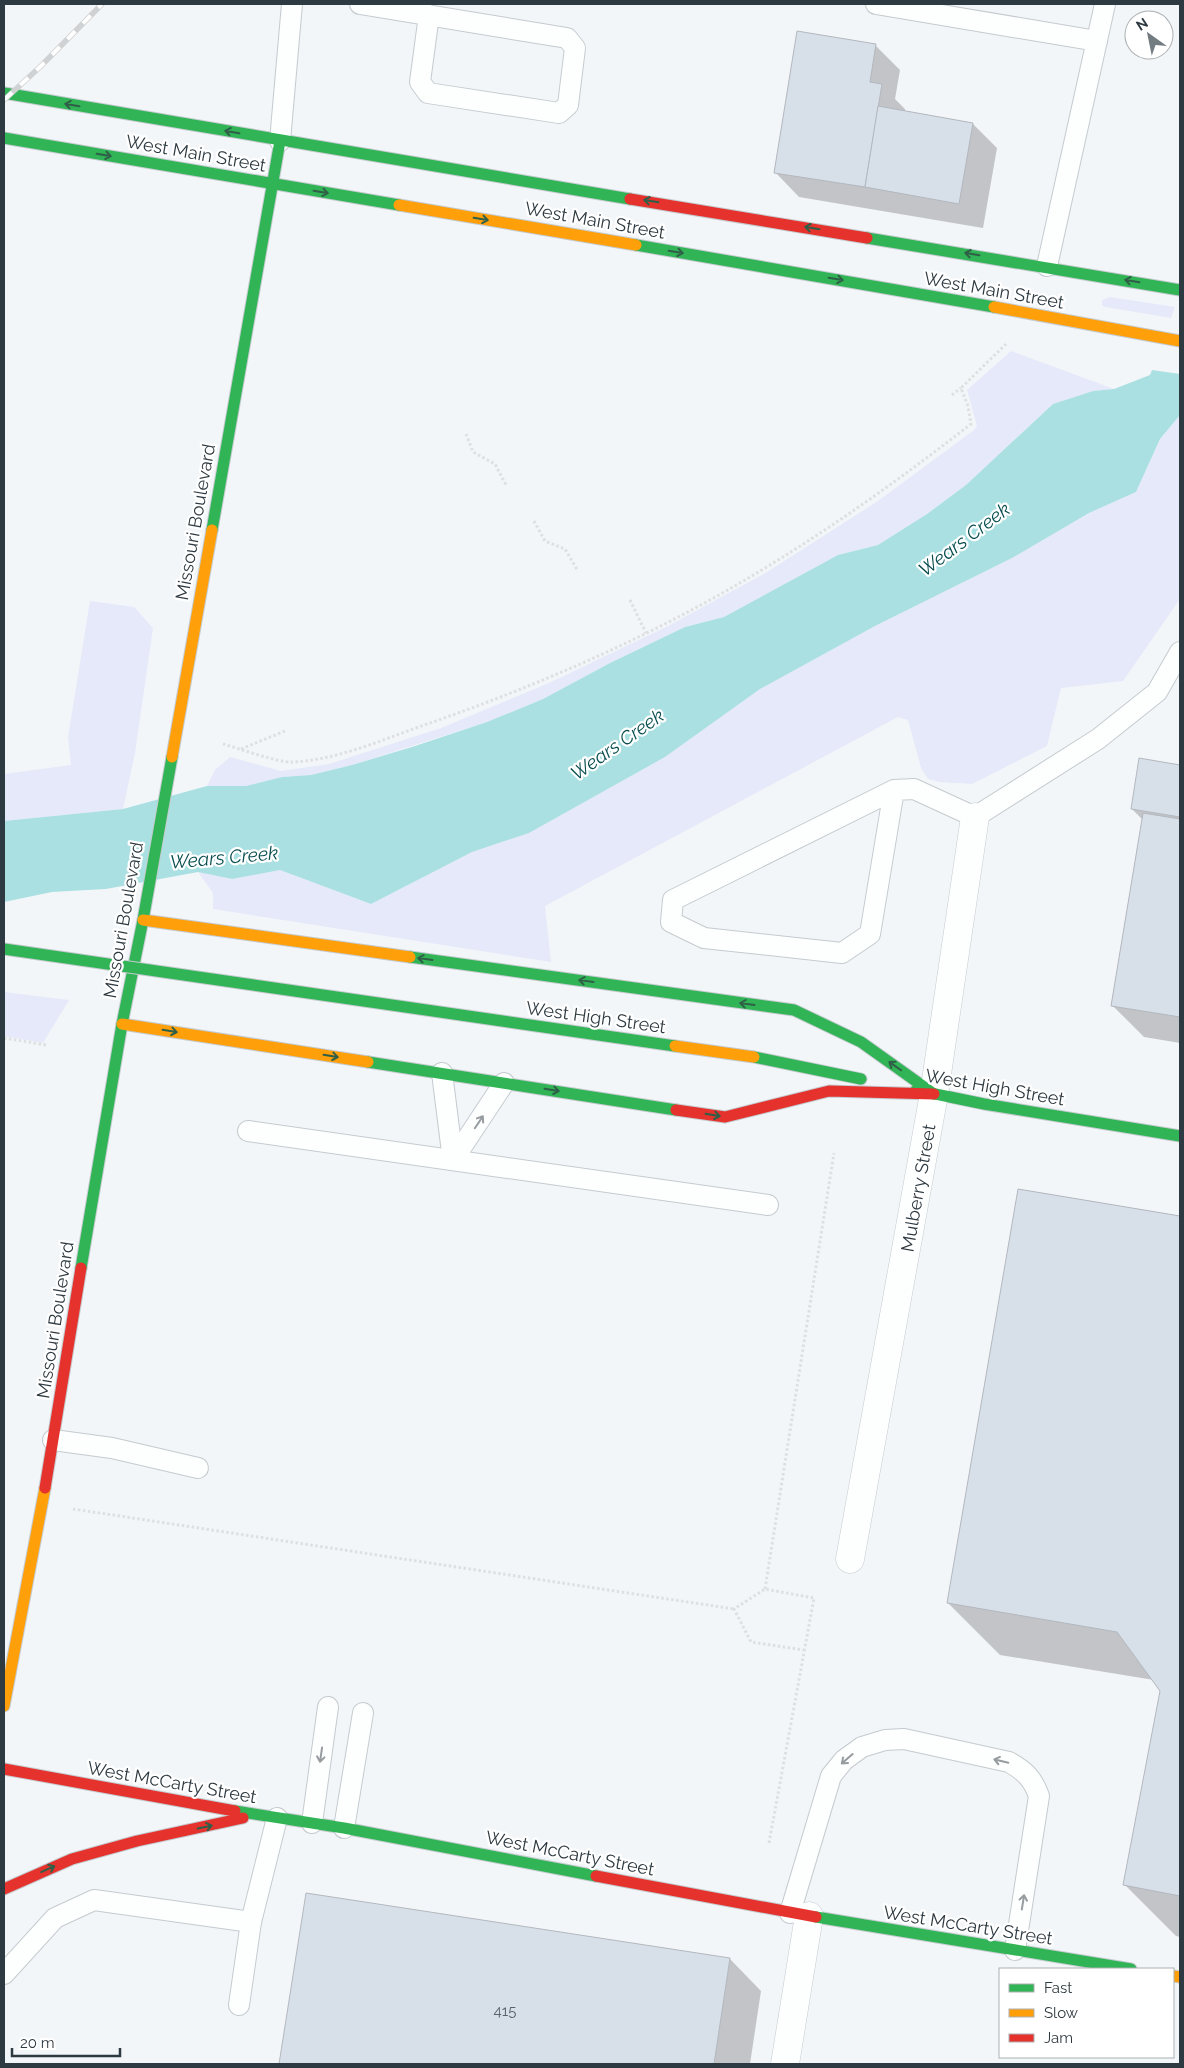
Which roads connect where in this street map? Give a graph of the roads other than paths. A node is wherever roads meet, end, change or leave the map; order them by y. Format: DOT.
graph roads {
  1 [pos="292,4"];
  2 [pos="360,4"];
  3 [pos="876,4"];
  4 [pos="1105,4"];
  5 [pos="428,15"];
  6 [pos="1096,41"];
  7 [pos="4,93"];
  8 [pos="4,138"];
  9 [pos="280,141"];
  10 [pos="273,184"];
  11 [pos="1047,266"];
  12 [pos="1180,290"];
  13 [pos="1180,340"];
  14 [pos="1179,655"];
  15 [pos="894,790"];
  16 [pos="975,817"];
  17 [pos="143,920"];
  18 [pos="4,949"];
  19 [pos="122,1024"];
  20 [pos="442,1073"];
  21 [pos="504,1083"];
  22 [pos="934,1094"];
  23 [pos="248,1130"];
  24 [pos="1180,1136"];
  25 [pos="453,1160"];
  26 [pos="768,1205"];
  27 [pos="53,1440"];
  28 [pos="198,1468"];
  29 [pos="850,1558"];
  30 [pos="4,1706"];
  31 [pos="328,1707"];
  32 [pos="363,1713"];
  33 [pos="4,1769"];
  34 [pos="267,1817"];
  35 [pos="312,1823"];
  36 [pos="344,1828"];
  37 [pos="4,1890"];
  38 [pos="799,1915"];
  39 [pos="251,1922"];
  40 [pos="1015,1950"];
  41 [pos="1125,1968"];
  42 [pos="4,1974"];
  43 [pos="239,2005"];
  44 [pos="785,2064"];
  1 -- 9 [label="lane"];
  2 -- 5 [label="lane"];
  3 -- 6 [label="lane"];
  4 -- 6 [label="lane"];
  5 -- 5 [label="lane"];
  6 -- 11 [label="lane"];
  9 -- 7 [label="street, West Main Street, one-way"];
  8 -- 10 [label="street, West Main Street, one-way"];
  9 -- 10 [label="street, Missouri Boulevard"];
  11 -- 9 [label="street, West Main Street, one-way"];
  10 -- 13 [label="street, West Main Street, one-way"];
  10 -- 17 [label="street, Missouri Boulevard"];
  12 -- 11 [label="street, West Main Street, one-way"];
  14 -- 16 [label="lane"];
  15 -- 15 [label="lane"];
  15 -- 16 [label="lane"];
  16 -- 22 [label="street, Mulberry Street"];
  17 -- 19 [label="street, Missouri Boulevard"];
  22 -- 17 [label="street, one-way"];
  18 -- 22 [label="street, West High Street, bridge"];
  19 -- 20 [label="street, one-way"];
  19 -- 27 [label="street, Missouri Boulevard"];
  20 -- 21 [label="street"];
  20 -- 25 [label="lane"];
  21 -- 22 [label="street, one-way"];
  25 -- 21 [label="lane, one-way"];
  22 -- 24 [label="street, West High Street"];
  22 -- 29 [label="street, Mulberry Street"];
  23 -- 25 [label="lane"];
  25 -- 26 [label="lane"];
  27 -- 28 [label="lane"];
  27 -- 30 [label="street, Missouri Boulevard"];
  31 -- 35 [label="lane, one-way"];
  32 -- 36 [label="lane"];
  33 -- 34 [label="street, West McCarty Street"];
  34 -- 35 [label="street, West McCarty Street"];
  37 -- 34 [label="street, one-way"];
  34 -- 39 [label="lane"];
  35 -- 36 [label="street, West McCarty Street"];
  36 -- 38 [label="street, West McCarty Street"];
  38 -- 40 [label="street, West McCarty Street"];
  40 -- 38 [label="lane, one-way"];
  38 -- 44 [label="street"];
  39 -- 42 [label="lane"];
  39 -- 43 [label="lane"];
  40 -- 41 [label="street, West McCarty Street"];
}
